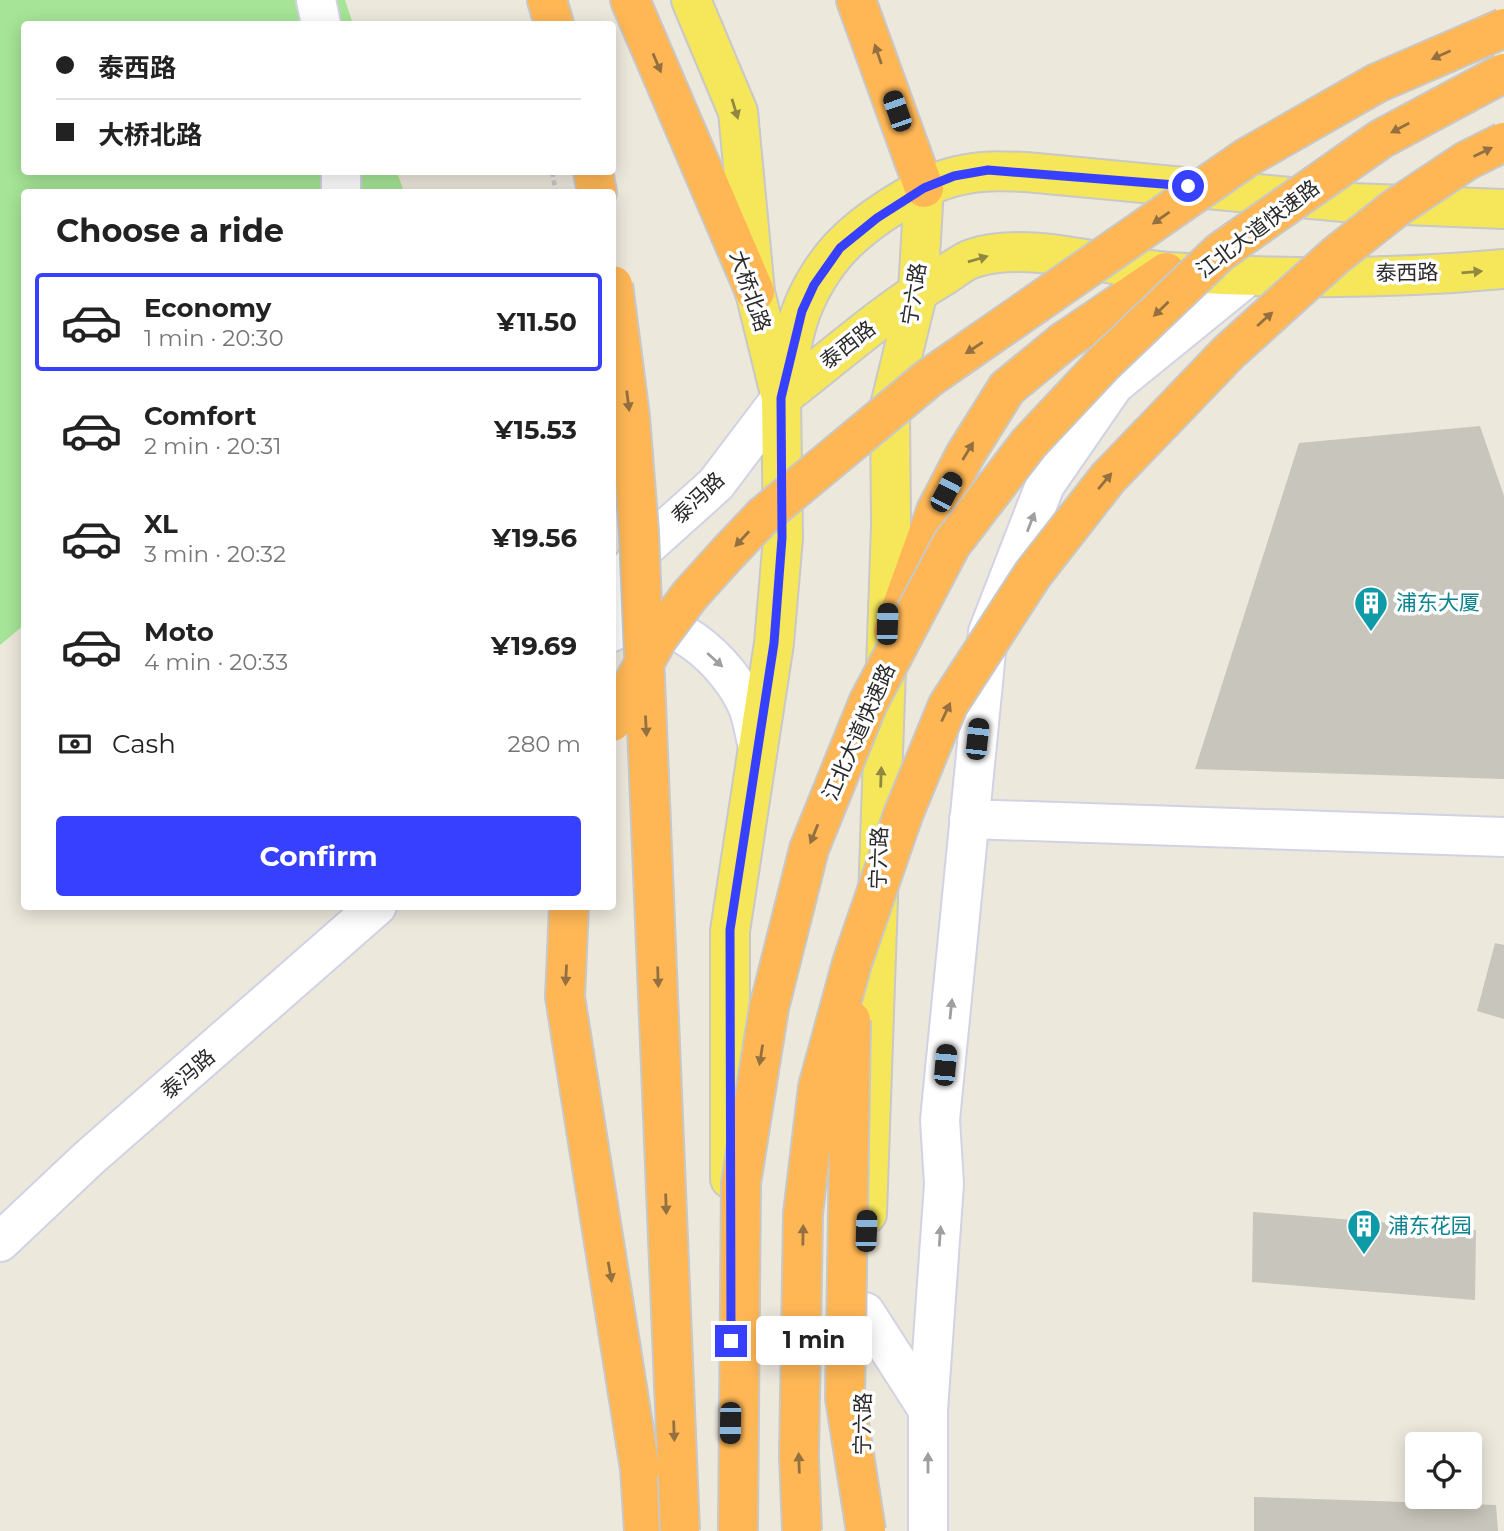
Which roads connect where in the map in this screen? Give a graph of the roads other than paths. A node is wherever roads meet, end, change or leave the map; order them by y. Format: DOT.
graph roads {
  1 [pos="316,0"];
  2 [pos="547,0"];
  3 [pos="630,0"];
  4 [pos="691,0"];
  5 [pos="856,0"];
  6 [pos="320,21"];
  7 [pos="553,21"];
  8 [pos="1504,28"];
  9 [pos="1504,73"];
  10 [pos="1504,142"];
  11 [pos="924,188"];
  12 [pos="1504,209"];
  13 [pos="1504,269"];
  14 [pos="1166,272"];
  15 [pos="1248,276"];
  16 [pos="918,291"];
  17 [pos="755,292"];
  18 [pos="616,311"];
  19 [pos="781,398"];
  20 [pos="616,588"];
  21 [pos="616,630"];
  22 [pos="886,649"];
  23 [pos="616,715"];
  24 [pos="758,747"];
  25 [pos="969,819"];
  26 [pos="1504,838"];
  27 [pos="372,910"];
  28 [pos="569,910"];
  29 [pos="852,963"];
  30 [pos="0,1242"];
  31 [pos="864,1312"];
  32 [pos="928,1410"];
  33 [pos="644,1531"];
  34 [pos="680,1531"];
  35 [pos="727,1531"];
  36 [pos="738,1531"];
  37 [pos="802,1531"];
  38 [pos="863,1531"];
  39 [pos="928,1531"];
  1 -- 6 [label="street"];
  2 -- 7 [label="highway"];
  3 -- 17 [label="highway, 大桥北路, one-way"];
  4 -- 17 [label="main road, one-way"];
  11 -- 5 [label="highway, one-way"];
  8 -- 23 [label="highway, one-way, bridge"];
  9 -- 36 [label="highway, 江北大道快速路, one-way, bridge"];
  29 -- 10 [label="highway, one-way, bridge"];
  11 -- 12 [label="main road, 泰西路"];
  11 -- 16 [label="main road, 宁六路"];
  11 -- 19 [label="main road, 泰西路"];
  15 -- 13 [label="main road, 泰西路, one-way"];
  14 -- 15 [label="main road, 泰西路"];
  16 -- 14 [label="main road, 泰西路, one-way"];
  22 -- 14 [label="highway, one-way"];
  25 -- 15 [label="street, one-way"];
  16 -- 19 [label="main road, 泰西路"];
  16 -- 22 [label="main road, 宁六路"];
  17 -- 19 [label="main road, 大桥北路"];
  18 -- 34 [label="highway, one-way, bridge"];
  19 -- 20 [label="street, 泰冯路"];
  19 -- 24 [label="main road, 大桥北路"];
  21 -- 24 [label="street, one-way"];
  31 -- 22 [label="main road, 宁六路, one-way"];
  24 -- 35 [label="main road, 大桥北路"];
  25 -- 26 [label="street"];
  32 -- 25 [label="street, one-way"];
  27 -- 30 [label="street, 泰冯路"];
  28 -- 33 [label="highway, one-way, bridge"];
  37 -- 29 [label="highway, one-way, bridge"];
  29 -- 38 [label="highway, bridge"];
  31 -- 32 [label="street"];
  31 -- 38 [label="main road, 宁六路"];
  39 -- 32 [label="street, one-way"];
}
